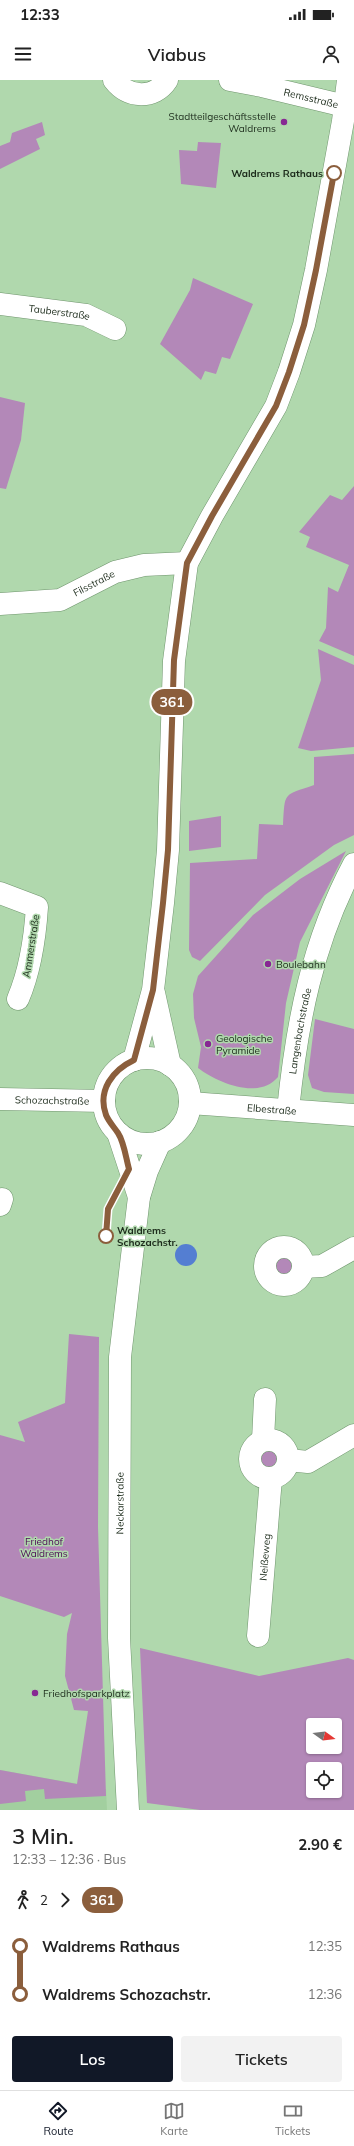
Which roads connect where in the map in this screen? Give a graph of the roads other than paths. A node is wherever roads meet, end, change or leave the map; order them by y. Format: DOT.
graph roads {
  1 [pos="114,80"];
  2 [pos="167,80"];
  3 [pos="230,80"];
  4 [pos="348,80"];
  5 [pos="345,106"];
  6 [pos="0,304"];
  7 [pos="115,329"];
  8 [pos="187,563"];
  9 [pos="0,604"];
  10 [pos="354,864"];
  11 [pos="0,893"];
  12 [pos="153,990"];
  13 [pos="18,999"];
  14 [pos="134,1060"];
  15 [pos="170,1065"];
  16 [pos="0,1099"];
  17 [pos="104,1100"];
  18 [pos="190,1103"];
  19 [pos="288,1110"];
  20 [pos="354,1115"];
  21 [pos="118,1133"];
  22 [pos="160,1142"];
  23 [pos="139,1198"];
  24 [pos="354,1248"];
  25 [pos="303,1267"];
  26 [pos="265,1399"];
  27 [pos="354,1435"];
  28 [pos="263,1440"];
  29 [pos="288,1460"];
  30 [pos="271,1478"];
  31 [pos="258,1636"];
  32 [pos="128,1810"];
  1 -- 2 [label="street"];
  3 -- 5 [label="street, Remsstraße"];
  4 -- 5 [label="street"];
  5 -- 8 [label="street"];
  6 -- 7 [label="street, Tauberstraße"];
  8 -- 9 [label="street, Filsstraße"];
  8 -- 12 [label="street"];
  10 -- 19 [label="street, Langenbachstraße"];
  11 -- 13 [label="street, Ammerstraße"];
  12 -- 14 [label="street"];
  12 -- 15 [label="street"];
  14 -- 15 [label="street"];
  14 -- 17 [label="street"];
  15 -- 18 [label="street"];
  16 -- 17 [label="street, Schozachstraße"];
  17 -- 21 [label="street"];
  18 -- 19 [label="street, Elbestraße"];
  18 -- 22 [label="street"];
  19 -- 20 [label="street, Elbestraße"];
  21 -- 22 [label="street"];
  21 -- 23 [label="street, Neckarstraße"];
  22 -- 23 [label="street, Neckarstraße"];
  23 -- 32 [label="street, Neckarstraße"];
  24 -- 25 [label="street"];
  25 -- 25 [label="street"];
  26 -- 28 [label="street"];
  27 -- 29 [label="street"];
  28 -- 29 [label="street"];
  28 -- 30 [label="street"];
  29 -- 30 [label="street"];
  30 -- 31 [label="street, Neißeweg"];
}
